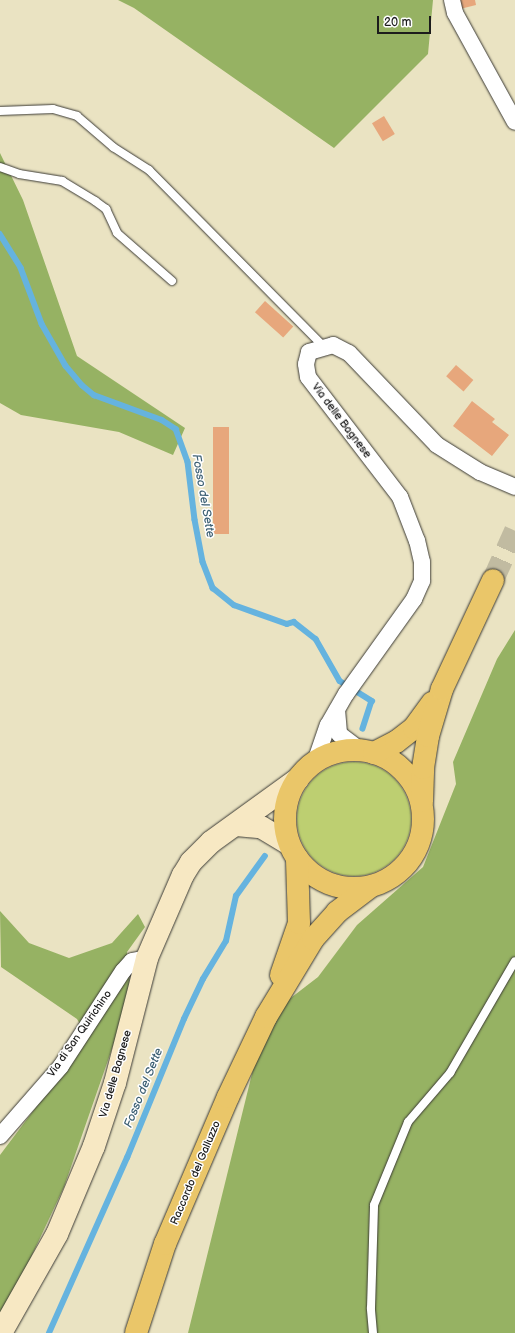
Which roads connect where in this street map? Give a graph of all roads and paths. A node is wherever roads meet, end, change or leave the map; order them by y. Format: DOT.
graph roads {
  1 [pos="452,0"];
  2 [pos="0,111"];
  3 [pos="515,122"];
  4 [pos="0,167"];
  5 [pos="172,281"];
  6 [pos="322,346"];
  7 [pos="515,487"];
  8 [pos="493,580"];
  9 [pos="442,689"];
  10 [pos="337,710"];
  11 [pos="367,752"];
  12 [pos="316,762"];
  13 [pos="298,779"];
  14 [pos="422,804"];
  15 [pos="236,825"];
  16 [pos="292,850"];
  17 [pos="370,887"];
  18 [pos="147,958"];
  19 [pos="515,961"];
  20 [pos="266,1017"];
  21 [pos="0,1136"];
  22 [pos="1,1333"];
  23 [pos="136,1333"];
  24 [pos="373,1333"];
  1 -- 3 [label="street"];
  2 -- 6 [label="lane"];
  4 -- 5 [label="lane"];
  6 -- 7 [label="street"];
  6 -- 10 [label="street, Via delle Bagnese"];
  8 -- 9 [label="main road"];
  9 -- 11 [label="main road"];
  9 -- 14 [label="main road"];
  10 -- 11 [label="street"];
  10 -- 12 [label="street, Via delle Bagnese"];
  11 -- 12 [label="main road"];
  11 -- 14 [label="main road"];
  12 -- 13 [label="main road"];
  13 -- 15 [label="main road, Via delle Bagnese"];
  13 -- 16 [label="main road"];
  14 -- 17 [label="main road"];
  15 -- 16 [label="main road"];
  15 -- 18 [label="main road, Via delle Bagnese"];
  16 -- 17 [label="main road"];
  16 -- 20 [label="main road, Raccordo del Galluzzo"];
  17 -- 20 [label="main road, Raccordo del Galluzzo"];
  18 -- 21 [label="street, Via di San Quirichino"];
  18 -- 22 [label="main road, Via delle Bagnese"];
  19 -- 24 [label="lane"];
  20 -- 23 [label="main road, Raccordo del Galluzzo"];
}
